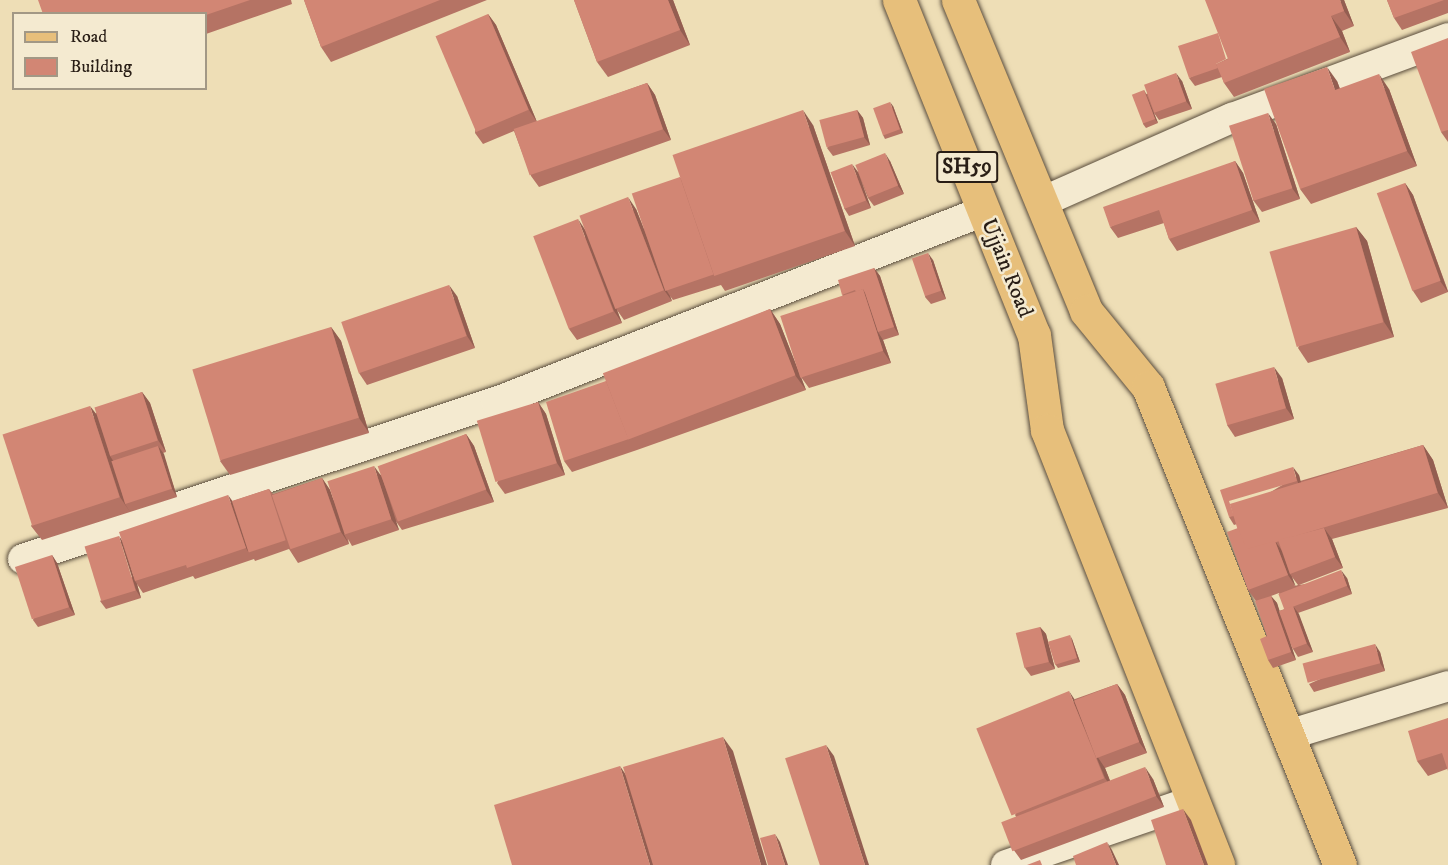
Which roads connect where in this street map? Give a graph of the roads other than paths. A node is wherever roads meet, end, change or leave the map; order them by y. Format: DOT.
graph roads {
  1 [pos="899,0"];
  2 [pos="958,0"];
  3 [pos="1448,38"];
  4 [pos="1042,202"];
  5 [pos="984,211"];
  6 [pos="23,559"];
  7 [pos="1448,686"];
  8 [pos="1288,735"];
  9 [pos="1193,801"];
  10 [pos="1006,865"];
  11 [pos="1218,865"];
  12 [pos="1340,865"];
  1 -- 5 [label="main road, Ujjain Road / SH59"];
  2 -- 4 [label="main road, SH59"];
  3 -- 4 [label="lane"];
  4 -- 8 [label="main road, SH59"];
  5 -- 6 [label="lane"];
  5 -- 9 [label="main road, Ujjain Road / SH59"];
  7 -- 8 [label="lane"];
  8 -- 12 [label="main road"];
  9 -- 10 [label="lane"];
  9 -- 11 [label="main road, Ujjain Road"];
}
